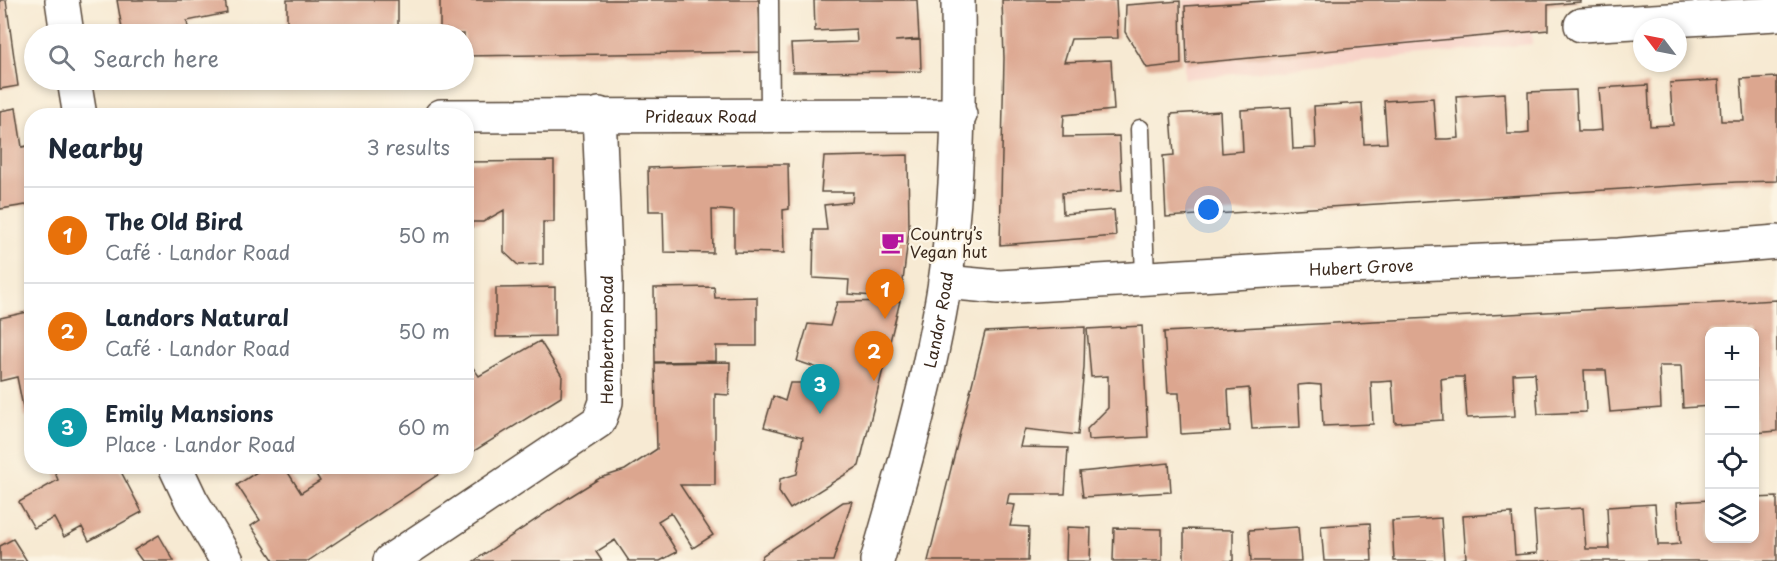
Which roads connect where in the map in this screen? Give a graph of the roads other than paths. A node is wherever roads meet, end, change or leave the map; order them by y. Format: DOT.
graph roads {
  1 [pos="62,0"];
  2 [pos="769,0"];
  3 [pos="958,0"];
  4 [pos="1777,14"];
  5 [pos="66,24"];
  6 [pos="1581,25"];
  7 [pos="76,90"];
  8 [pos="79,108"];
  9 [pos="770,113"];
  10 [pos="599,114"];
  11 [pos="960,115"];
  12 [pos="474,116"];
  13 [pos="1140,129"];
  14 [pos="1777,243"];
  15 [pos="1146,278"];
  16 [pos="945,282"];
  17 [pos="179,474"];
  18 [pos="227,561"];
  19 [pos="390,561"];
  20 [pos="877,561"];
  1 -- 5 [label="street"];
  2 -- 9 [label="lane"];
  3 -- 11 [label="street, Landor Road"];
  4 -- 6 [label="street"];
  7 -- 8 [label="street"];
  9 -- 10 [label="street, Prideaux Road"];
  9 -- 11 [label="street, Prideaux Road"];
  10 -- 12 [label="street, Prideaux Road"];
  10 -- 19 [label="street, Hemberton Road"];
  11 -- 16 [label="street, Landor Road"];
  13 -- 15 [label="lane"];
  14 -- 15 [label="street, Hubert Grove"];
  15 -- 16 [label="street, Hubert Grove"];
  16 -- 20 [label="street, Landor Road"];
  17 -- 18 [label="street"];
}
